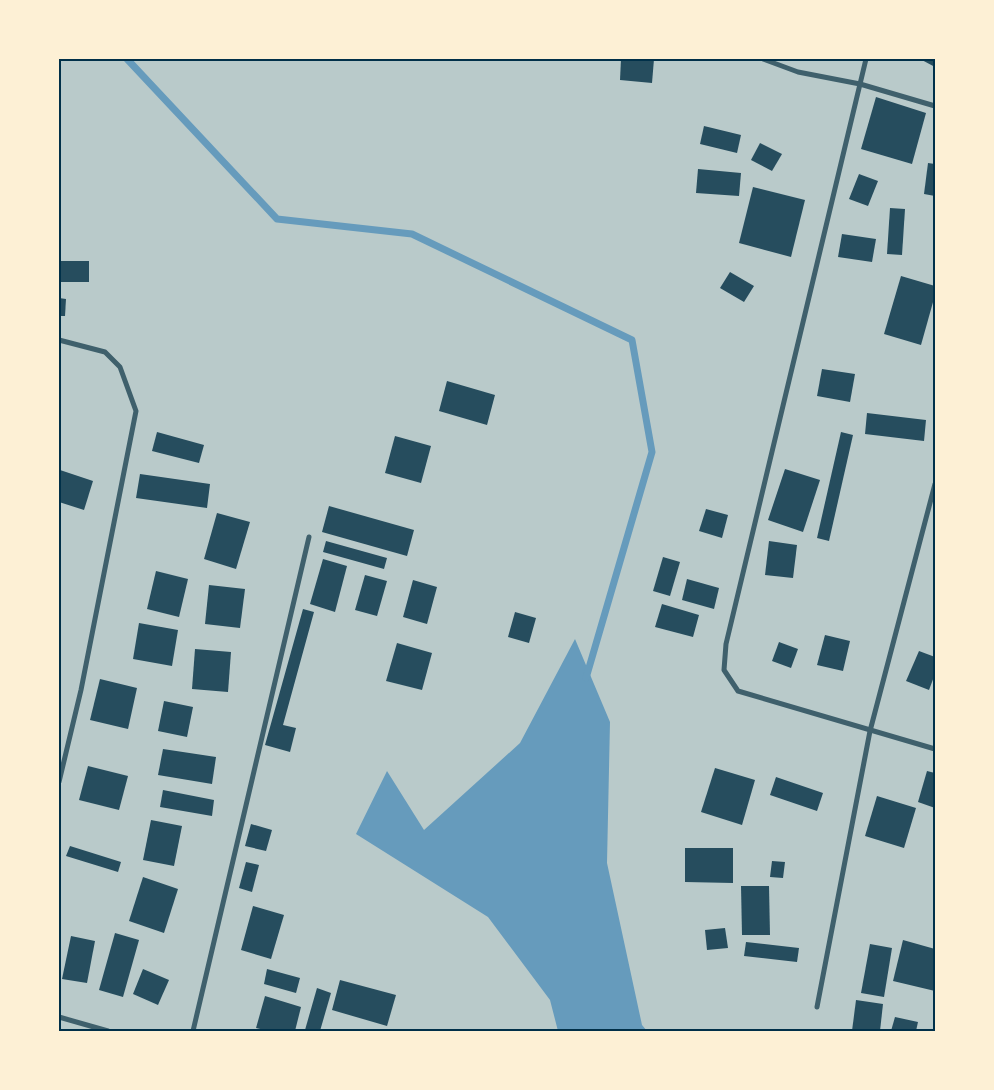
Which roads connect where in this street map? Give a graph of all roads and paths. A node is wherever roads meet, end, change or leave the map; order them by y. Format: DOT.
graph roads {
  1 [pos="763,59"];
  2 [pos="866,59"];
  3 [pos="860,84"];
  4 [pos="935,106"];
  5 [pos="59,340"];
  6 [pos="935,484"];
  7 [pos="309,537"];
  8 [pos="870,731"];
  9 [pos="935,749"];
  10 [pos="59,782"];
  11 [pos="817,1007"];
  12 [pos="59,1017"];
  13 [pos="108,1031"];
  14 [pos="194,1031"];
  1 -- 3 [label="street"];
  2 -- 3 [label="street"];
  3 -- 4 [label="street"];
  3 -- 8 [label="street"];
  5 -- 10 [label="street"];
  6 -- 8 [label="street"];
  7 -- 14 [label="street"];
  8 -- 9 [label="street"];
  8 -- 11 [label="street"];
  12 -- 13 [label="street"];
}
